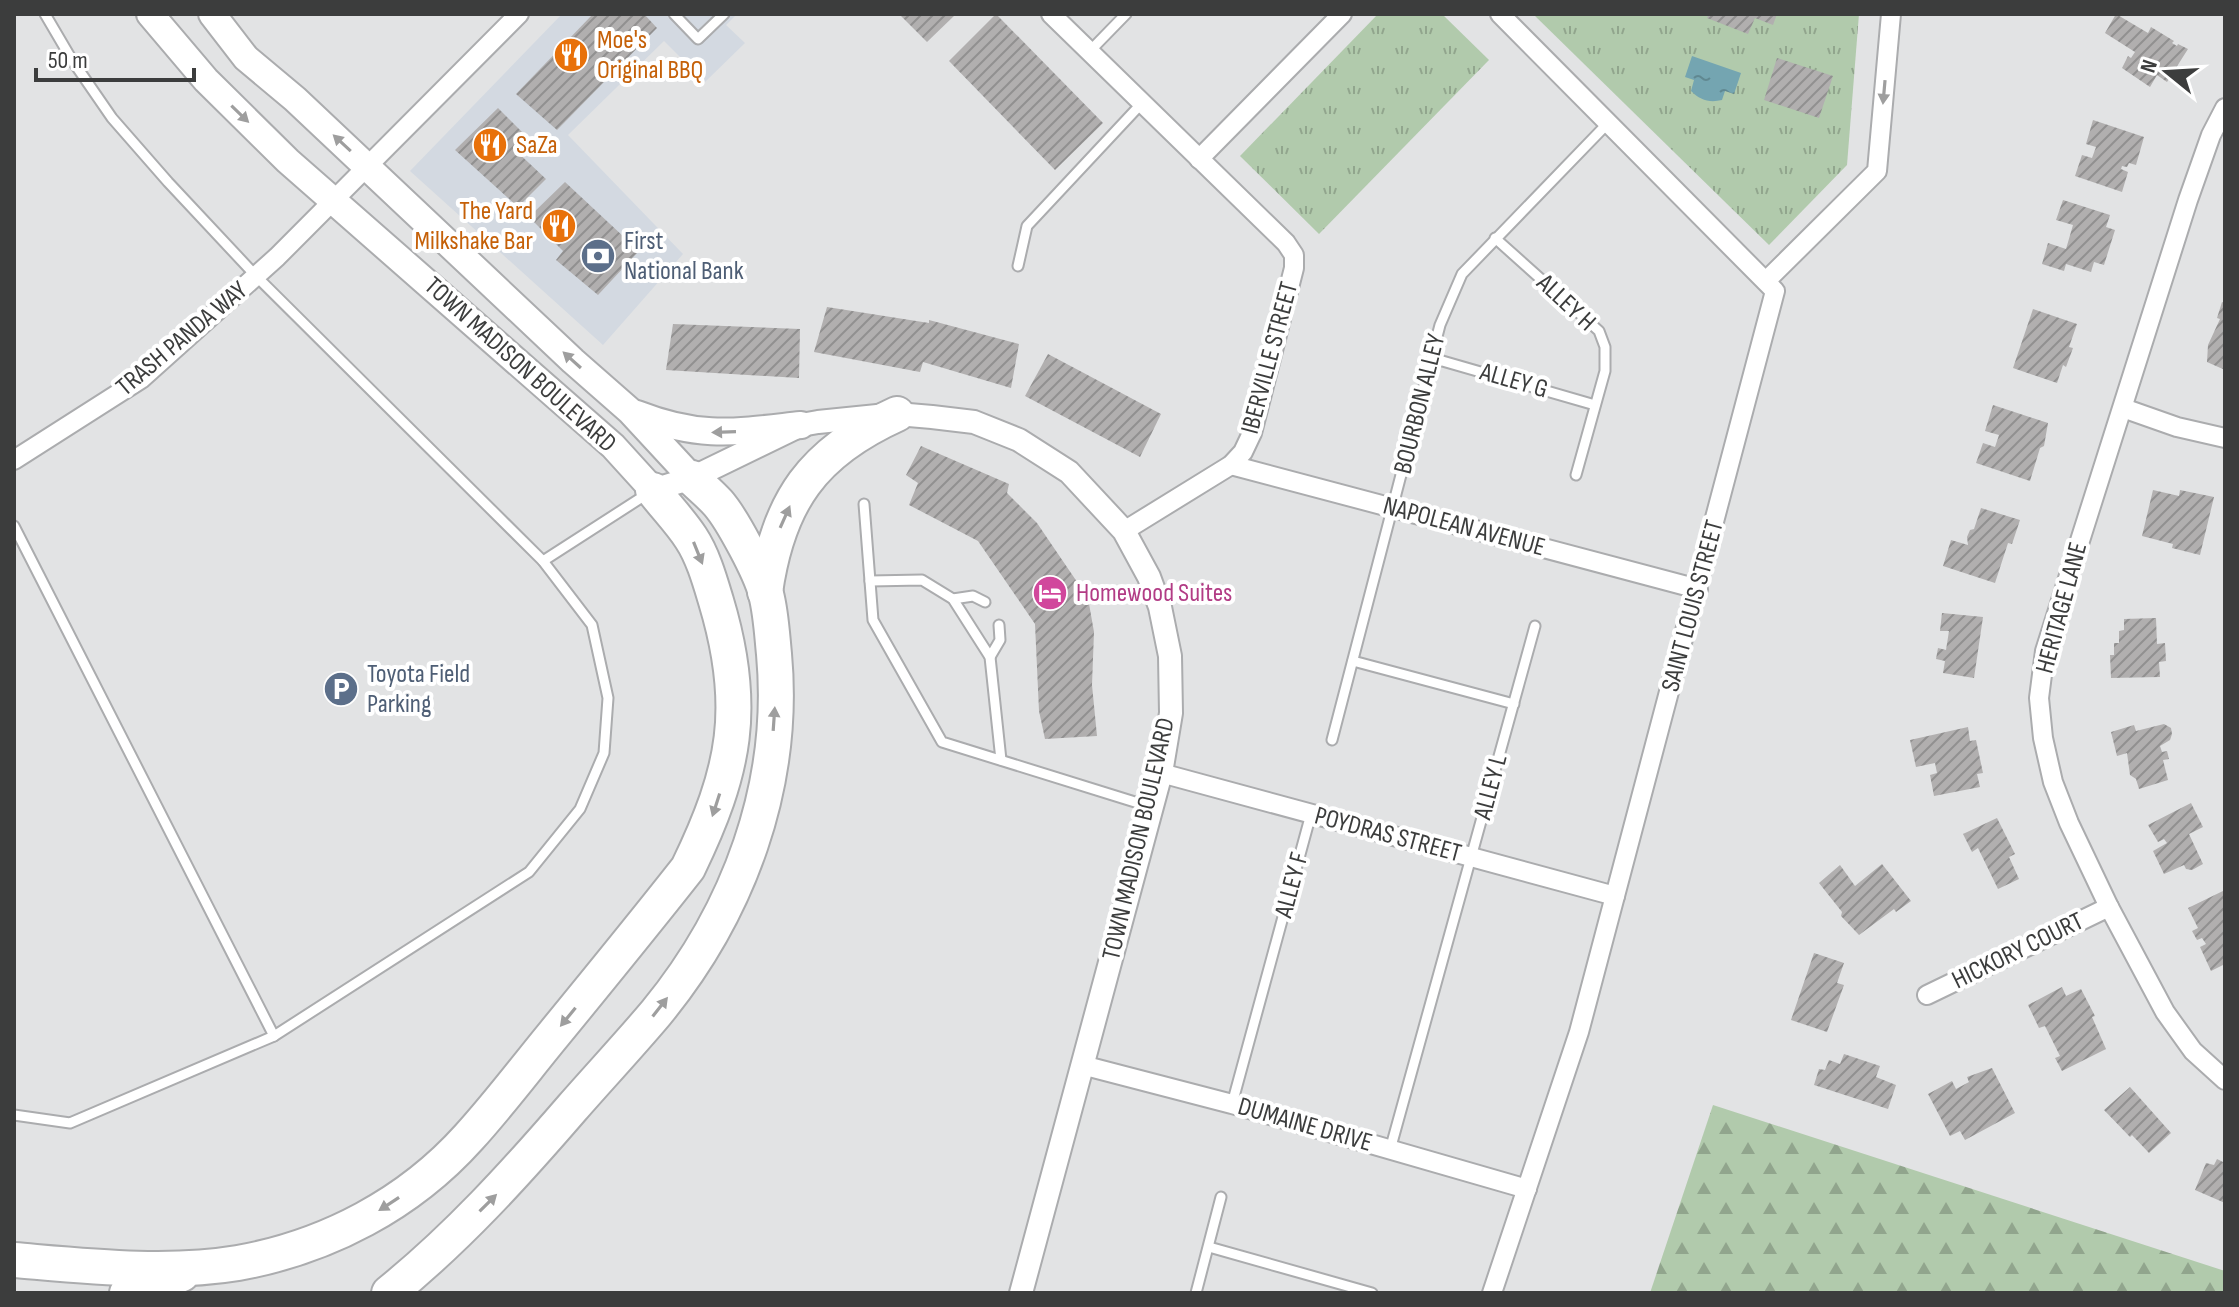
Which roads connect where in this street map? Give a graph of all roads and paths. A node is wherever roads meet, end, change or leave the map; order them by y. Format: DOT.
graph roads {
  1 [pos="45,14"];
  2 [pos="150,14"];
  3 [pos="212,14"];
  4 [pos="519,14"];
  5 [pos="674,14"];
  6 [pos="724,14"];
  7 [pos="1051,14"];
  8 [pos="1126,14"];
  9 [pos="1342,14"];
  10 [pos="1500,14"];
  11 [pos="1891,14"];
  12 [pos="1089,52"];
  13 [pos="1142,103"];
  14 [pos="2225,108"];
  15 [pos="1608,123"];
  16 [pos="1199,159"];
  17 [pos="367,166"];
  18 [pos="335,200"];
  19 [pos="1495,238"];
  20 [pos="1018,266"];
  21 [pos="256,276"];
  22 [pos="1766,281"];
  23 [pos="1432,358"];
  24 [pos="1595,405"];
  25 [pos="2123,408"];
  26 [pos="630,411"];
  27 [pos="897,414"];
  28 [pos="801,425"];
  29 [pos="2225,438"];
  30 [pos="14,460"];
  31 [pos="1231,465"];
  32 [pos="1576,475"];
  33 [pos="692,478"];
  34 [pos="653,490"];
  35 [pos="864,504"];
  36 [pos="1393,508"];
  37 [pos="14,526"];
  38 [pos="1124,531"];
  39 [pos="543,561"];
  40 [pos="870,581"];
  41 [pos="1698,589"];
  42 [pos="765,592"];
  43 [pos="953,599"];
  44 [pos="985,602"];
  45 [pos="999,625"];
  46 [pos="1535,626"];
  47 [pos="990,657"];
  48 [pos="1353,661"];
  49 [pos="1514,704"];
  50 [pos="1332,740"];
  51 [pos="1001,760"];
  52 [pos="1161,773"];
  53 [pos="1151,807"];
  54 [pos="1311,814"];
  55 [pos="1472,857"];
  56 [pos="1615,896"];
  57 [pos="2109,907"];
  58 [pos="1927,995"];
  59 [pos="274,1036"];
  60 [pos="1082,1065"];
  61 [pos="2225,1080"];
  62 [pos="1232,1104"];
  63 [pos="14,1115"];
  64 [pos="1390,1150"];
  65 [pos="1527,1189"];
  66 [pos="1221,1197"];
  67 [pos="1209,1247"];
  68 [pos="14,1260"];
  69 [pos="198,1268"];
  70 [pos="127,1293"];
  71 [pos="389,1293"];
  72 [pos="1021,1293"];
  73 [pos="1196,1293"];
  74 [pos="1372,1293"];
  75 [pos="1492,1293"];
  1 -- 21 [label="lane"];
  2 -- 18 [label="main road, TOWN MADISON BOULEVARD, one-way"];
  17 -- 3 [label="main road, TOWN MADISON BOULEVARD, one-way"];
  4 -- 17 [label="street"];
  5 -- 6 [label="lane"];
  7 -- 12 [label="street"];
  8 -- 12 [label="lane"];
  9 -- 16 [label="street"];
  10 -- 15 [label="street"];
  11 -- 22 [label="street, one-way"];
  12 -- 13 [label="street"];
  13 -- 16 [label="street"];
  13 -- 20 [label="lane"];
  14 -- 25 [label="street, HERITAGE LANE"];
  15 -- 19 [label="lane, BOURBON ALLEY"];
  15 -- 22 [label="street"];
  16 -- 31 [label="street, IBERVILLE STREET"];
  17 -- 18 [label="street, TRASH PANDA WAY"];
  26 -- 17 [label="main road, TOWN MADISON BOULEVARD, one-way"];
  18 -- 21 [label="street, TRASH PANDA WAY"];
  18 -- 34 [label="main road, TOWN MADISON BOULEVARD"];
  19 -- 23 [label="lane, BOURBON ALLEY"];
  19 -- 24 [label="lane, ALLEY H"];
  21 -- 30 [label="street, TRASH PANDA WAY"];
  21 -- 39 [label="lane"];
  22 -- 41 [label="street, SAINT LOUIS STREET"];
  23 -- 24 [label="lane, ALLEY G"];
  23 -- 36 [label="lane, BOURBON ALLEY"];
  24 -- 32 [label="lane, ALLEY H"];
  25 -- 29 [label="street"];
  25 -- 57 [label="street, HERITAGE LANE"];
  28 -- 26 [label="main road, one-way"];
  26 -- 33 [label="main road, TOWN MADISON BOULEVARD"];
  27 -- 28 [label="street, TOWN MADISON BOULEVARD"];
  27 -- 38 [label="street, TOWN MADISON BOULEVARD"];
  42 -- 27 [label="highway, one-way"];
  28 -- 33 [label="street, TOWN MADISON BOULEVARD"];
  31 -- 36 [label="street, NAPOLEAN AVENUE"];
  31 -- 38 [label="street, IBERVILLE STREET"];
  33 -- 34 [label="street, TOWN MADISON BOULEVARD"];
  33 -- 42 [label="highway"];
  34 -- 39 [label="lane"];
  34 -- 69 [label="highway, one-way"];
  35 -- 40 [label="lane"];
  36 -- 41 [label="street, NAPOLEAN AVENUE"];
  36 -- 48 [label="lane, BOURBON ALLEY"];
  37 -- 59 [label="lane"];
  38 -- 52 [label="street, TOWN MADISON BOULEVARD"];
  39 -- 59 [label="lane"];
  40 -- 43 [label="lane"];
  40 -- 51 [label="lane"];
  41 -- 56 [label="street, SAINT LOUIS STREET"];
  71 -- 42 [label="highway, one-way"];
  43 -- 44 [label="lane"];
  43 -- 47 [label="lane"];
  45 -- 47 [label="lane"];
  46 -- 49 [label="lane, ALLEY L"];
  47 -- 51 [label="lane"];
  48 -- 49 [label="lane"];
  48 -- 50 [label="lane, BOURBON ALLEY"];
  49 -- 55 [label="lane, ALLEY L"];
  51 -- 53 [label="lane"];
  52 -- 53 [label="street, TOWN MADISON BOULEVARD"];
  52 -- 54 [label="street, POYDRAS STREET"];
  53 -- 60 [label="street, TOWN MADISON BOULEVARD"];
  54 -- 55 [label="street, POYDRAS STREET"];
  54 -- 62 [label="lane, ALLEY F"];
  55 -- 56 [label="street, POYDRAS STREET"];
  55 -- 64 [label="lane, ALLEY L"];
  56 -- 65 [label="street, SAINT LOUIS STREET"];
  57 -- 58 [label="street, HICKORY COURT"];
  57 -- 61 [label="street, HERITAGE LANE"];
  59 -- 63 [label="lane"];
  60 -- 62 [label="street, DUMAINE DRIVE"];
  60 -- 72 [label="street, TOWN MADISON BOULEVARD"];
  62 -- 64 [label="street, DUMAINE DRIVE"];
  64 -- 65 [label="street, DUMAINE DRIVE"];
  65 -- 75 [label="street, SAINT LOUIS STREET"];
  66 -- 67 [label="lane"];
  67 -- 73 [label="lane"];
  67 -- 74 [label="lane"];
  68 -- 69 [label="highway"];
  69 -- 70 [label="highway"];
}
